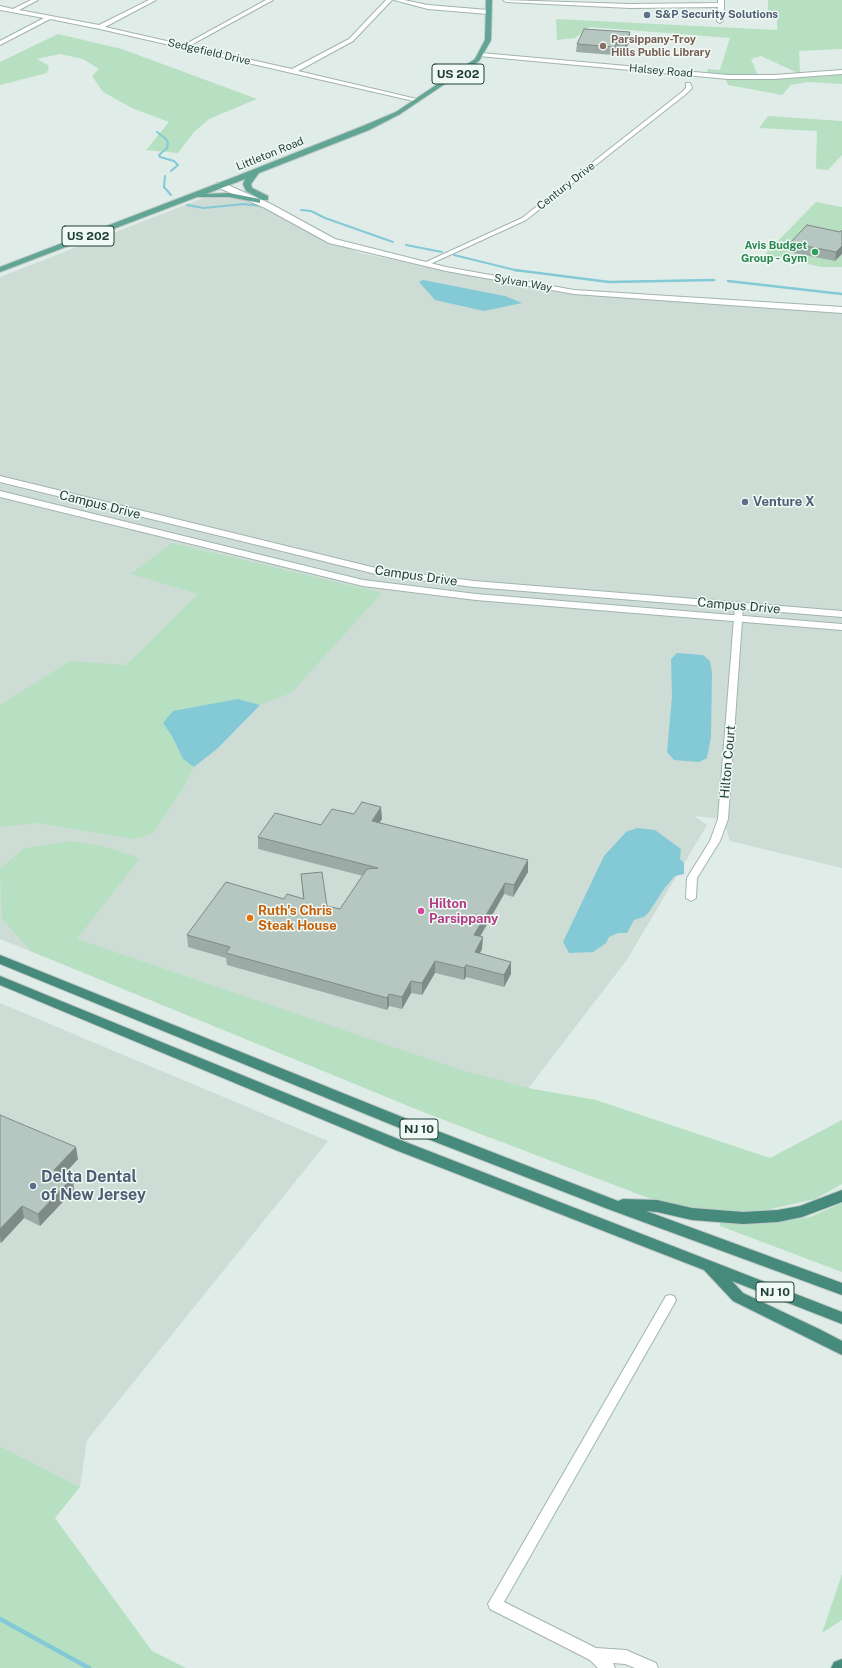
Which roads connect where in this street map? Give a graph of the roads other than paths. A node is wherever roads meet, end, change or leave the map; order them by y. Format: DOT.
graph roads {
  1 [pos="35,0"];
  2 [pos="153,0"];
  3 [pos="270,0"];
  4 [pos="389,0"];
  5 [pos="396,0"];
  6 [pos="489,0"];
  7 [pos="506,0"];
  8 [pos="721,2"];
  9 [pos="0,8"];
  10 [pos="15,10"];
  11 [pos="488,12"];
  12 [pos="50,17"];
  13 [pos="720,21"];
  14 [pos="100,27"];
  15 [pos="0,43"];
  16 [pos="185,46"];
  17 [pos="481,55"];
  18 [pos="292,72"];
  19 [pos="842,72"];
  20 [pos="688,84"];
  21 [pos="418,100"];
  22 [pos="258,171"];
  23 [pos="229,182"];
  24 [pos="220,185"];
  25 [pos="189,197"];
  26 [pos="261,199"];
  27 [pos="430,262"];
  28 [pos="0,270"];
  29 [pos="842,305"];
  30 [pos="842,310"];
  31 [pos="0,479"];
  32 [pos="0,494"];
  33 [pos="739,606"];
  34 [pos="842,614"];
  35 [pos="738,619"];
  36 [pos="842,627"];
  37 [pos="691,898"];
  38 [pos="0,959"];
  39 [pos="0,980"];
  40 [pos="842,1196"];
  41 [pos="613,1205"];
  42 [pos="708,1266"];
  43 [pos="842,1289"];
  44 [pos="670,1300"];
  45 [pos="842,1318"];
  46 [pos="842,1349"];
  47 [pos="595,1655"];
  48 [pos="608,1668"];
  49 [pos="651,1668"];
  1 -- 10 [label="street"];
  2 -- 14 [label="street"];
  3 -- 16 [label="street"];
  4 -- 18 [label="street"];
  5 -- 11 [label="street"];
  6 -- 11 [label="main road, Littleton Road / US 202"];
  7 -- 8 [label="street"];
  8 -- 13 [label="street"];
  9 -- 10 [label="street, Sedgefield Drive"];
  10 -- 12 [label="street, Sedgefield Drive"];
  11 -- 17 [label="main road, Littleton Road / US 202"];
  12 -- 14 [label="street, Sedgefield Drive"];
  12 -- 15 [label="street"];
  14 -- 16 [label="street, Sedgefield Drive"];
  16 -- 18 [label="street, Sedgefield Drive"];
  17 -- 19 [label="street, Halsey Road"];
  17 -- 21 [label="main road, Littleton Road / US 202"];
  18 -- 21 [label="street, Sedgefield Drive"];
  20 -- 27 [label="street, Century Drive"];
  21 -- 22 [label="main road, Littleton Road / US 202"];
  22 -- 23 [label="main road, Littleton Road / US 202"];
  22 -- 26 [label="main road"];
  23 -- 24 [label="main road, Littleton Road / US 202"];
  23 -- 26 [label="street, Sylvan Way"];
  24 -- 25 [label="main road, Littleton Road / US 202"];
  24 -- 26 [label="street, Sylvan Way"];
  25 -- 26 [label="main road"];
  25 -- 28 [label="main road, Littleton Road / US 202"];
  26 -- 27 [label="street, Sylvan Way"];
  27 -- 29 [label="street, Sylvan Way"];
  27 -- 30 [label="street, Sylvan Way"];
  31 -- 33 [label="street, Campus Drive"];
  32 -- 35 [label="street, Campus Drive"];
  33 -- 34 [label="street, Campus Drive"];
  33 -- 35 [label="street, Hilton Court"];
  35 -- 36 [label="street, Campus Drive"];
  35 -- 37 [label="street, Hilton Court"];
  38 -- 41 [label="highway, NJ 10"];
  39 -- 42 [label="highway, NJ 10"];
  40 -- 41 [label="highway"];
  41 -- 43 [label="highway, NJ 10"];
  42 -- 45 [label="highway, NJ 10"];
  42 -- 46 [label="highway"];
  44 -- 47 [label="street"];
  47 -- 48 [label="street"];
  47 -- 49 [label="street"];
}
